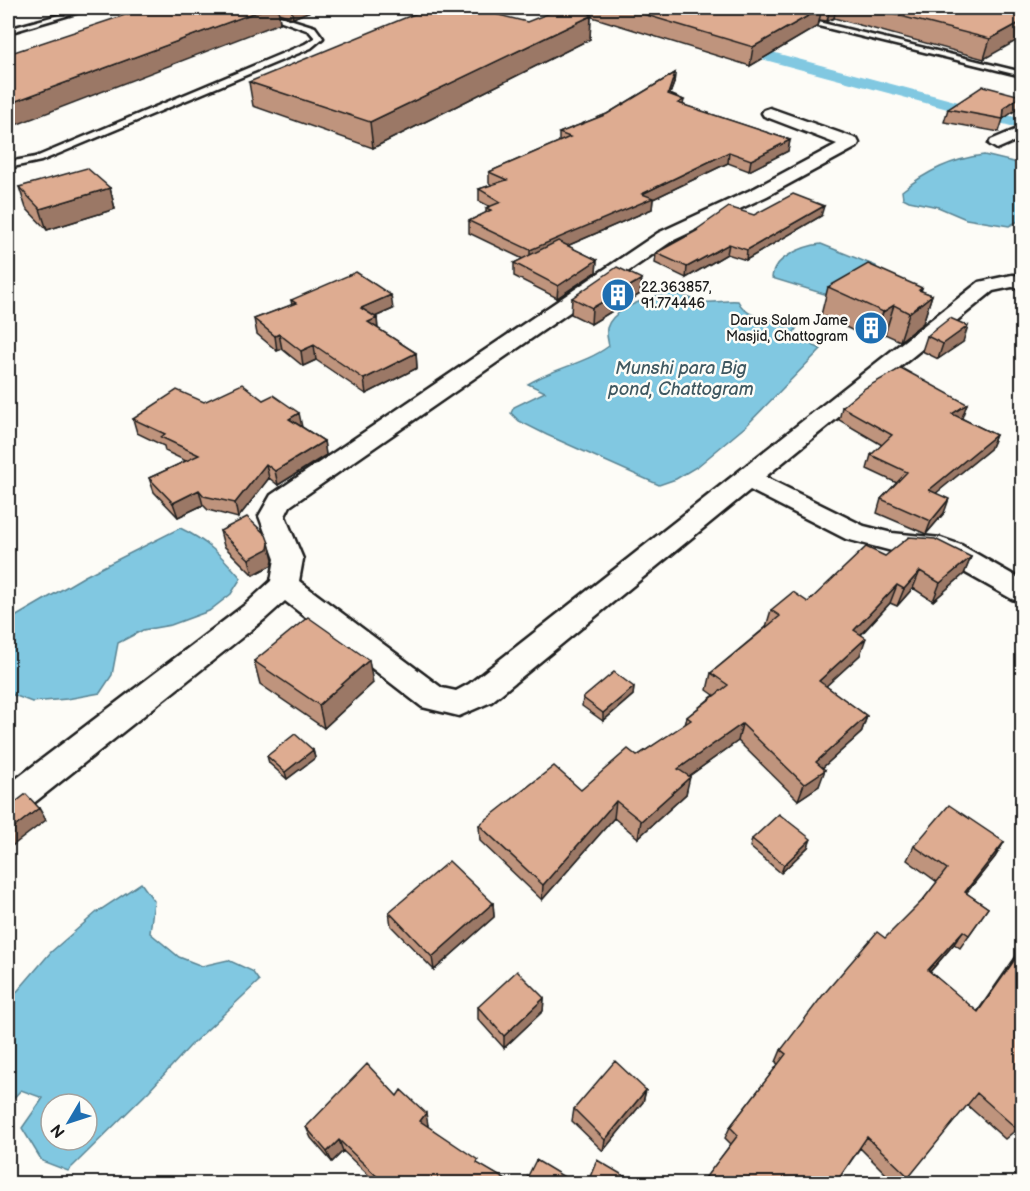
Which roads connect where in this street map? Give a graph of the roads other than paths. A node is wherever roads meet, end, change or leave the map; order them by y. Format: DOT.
graph roads {
  1 [pos="90,8"];
  2 [pos="249,8"];
  3 [pos="792,16"];
  4 [pos="8,31"];
  5 [pos="1023,74"];
  6 [pos="770,113"];
  7 [pos="1020,134"];
  8 [pos="997,144"];
  9 [pos="8,165"];
  10 [pos="1023,282"];
  11 [pos="747,478"];
  12 [pos="284,585"];
  13 [pos="1023,592"];
  14 [pos="8,804"];
  1 -- 4 [label="lane"];
  2 -- 9 [label="lane"];
  3 -- 5 [label="lane"];
  6 -- 12 [label="street"];
  7 -- 8 [label="street"];
  10 -- 11 [label="street"];
  11 -- 12 [label="street"];
  11 -- 13 [label="street"];
  12 -- 14 [label="street"];
}
